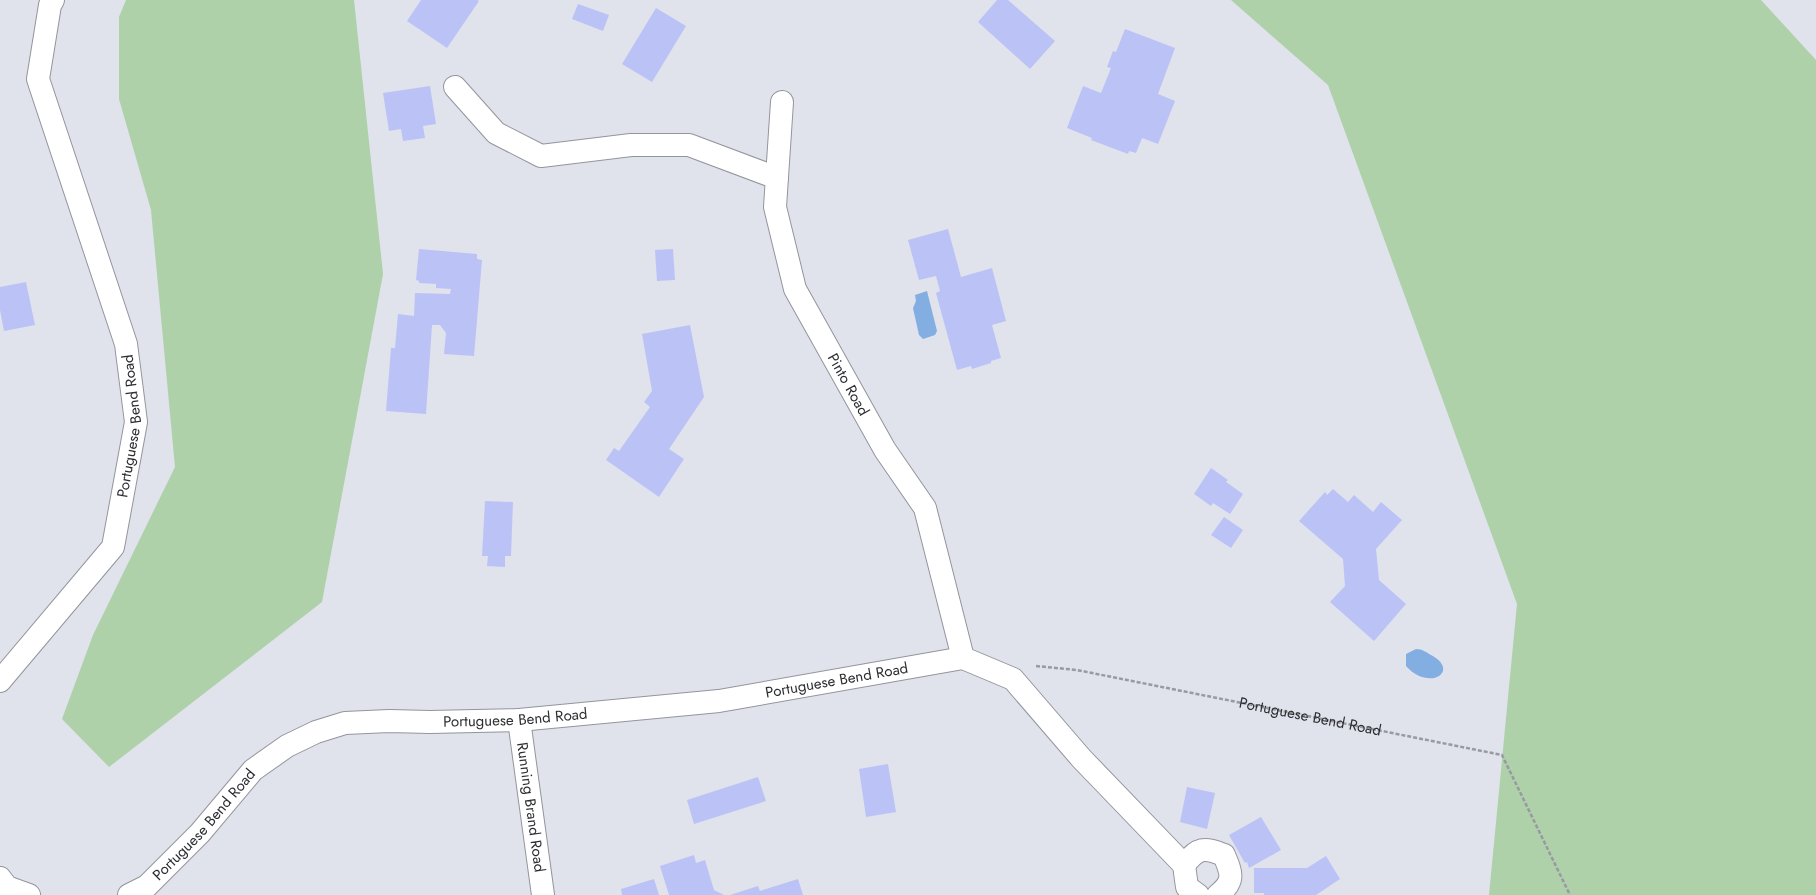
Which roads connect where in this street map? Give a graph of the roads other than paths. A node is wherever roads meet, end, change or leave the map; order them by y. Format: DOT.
graph roads {
  1 [pos="53,0"];
  2 [pos="455,87"];
  3 [pos="782,102"];
  4 [pos="777,178"];
  5 [pos="964,658"];
  6 [pos="0,681"];
  7 [pos="519,720"];
  8 [pos="1184,864"];
  9 [pos="0,878"];
  10 [pos="29,895"];
  11 [pos="129,895"];
  12 [pos="543,895"];
  13 [pos="1198,895"];
  14 [pos="1218,895"];
  1 -- 6 [label="street, Portuguese Bend Road"];
  2 -- 4 [label="street"];
  3 -- 4 [label="street, Pinto Road"];
  4 -- 5 [label="street, Pinto Road"];
  5 -- 7 [label="street, Portuguese Bend Road"];
  5 -- 8 [label="street"];
  7 -- 11 [label="street, Portuguese Bend Road"];
  7 -- 12 [label="street, Running Brand Road"];
  8 -- 13 [label="street"];
  8 -- 14 [label="street"];
  9 -- 10 [label="street"];
}
